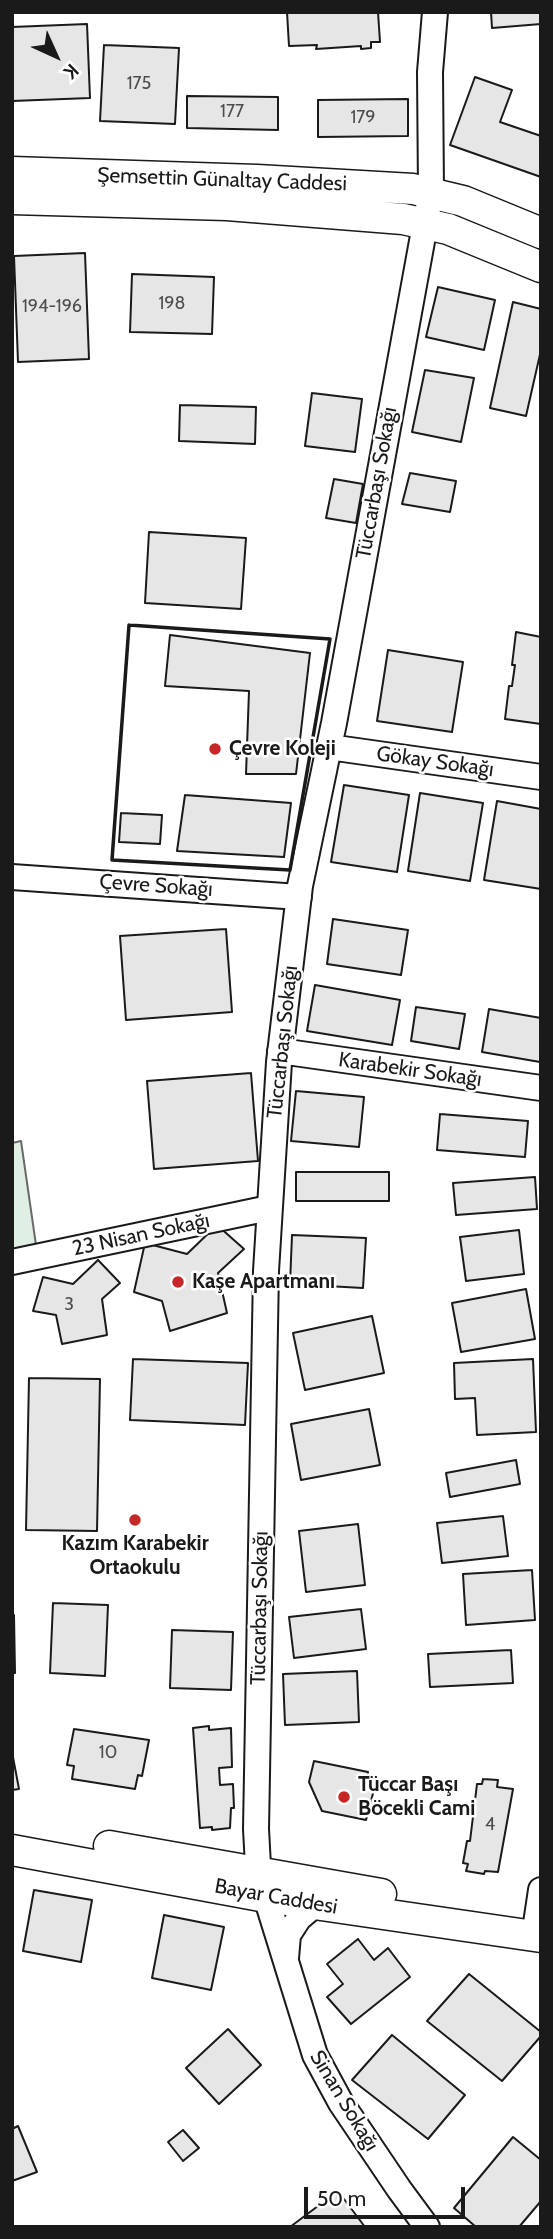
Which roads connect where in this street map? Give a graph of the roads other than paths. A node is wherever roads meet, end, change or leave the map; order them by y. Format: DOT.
graph roads {
  1 [pos="435,12"];
  2 [pos="12,172"];
  3 [pos="431,192"];
  4 [pos="12,199"];
  5 [pos="424,222"];
  6 [pos="541,233"];
  7 [pos="541,267"];
  8 [pos="329,747"];
  9 [pos="541,777"];
  10 [pos="12,877"];
  11 [pos="299,897"];
  12 [pos="280,1051"];
  13 [pos="541,1088"];
  14 [pos="269,1208"];
  15 [pos="12,1262"];
  16 [pos="12,1830"];
  17 [pos="12,1850"];
  18 [pos="263,1885"];
  19 [pos="327,1906"];
  20 [pos="539,1920"];
  21 [pos="286,1962"];
  22 [pos="427,2227"];
  1 -- 3 [label="street"];
  2 -- 3 [label="main road, Şemsettin Günaltay Caddesi"];
  3 -- 5 [label="street"];
  3 -- 6 [label="main road, Şemsettin Günaltay Caddesi"];
  4 -- 5 [label="main road, Şemsettin Günaltay Caddesi"];
  5 -- 7 [label="main road, Şemsettin Günaltay Caddesi"];
  5 -- 8 [label="street, Tüccarbaşı Sokağı"];
  8 -- 9 [label="street, Gökay Sokağı"];
  8 -- 11 [label="street, Tüccarbaşı Sokağı"];
  10 -- 11 [label="street, Çevre Sokağı"];
  11 -- 12 [label="street, Tüccarbaşı Sokağı"];
  12 -- 13 [label="street, Karabekir Sokağı"];
  12 -- 14 [label="street, Tüccarbaşı Sokağı"];
  14 -- 15 [label="street, 23 Nisan Sokağı"];
  14 -- 18 [label="street, Tüccarbaşı Sokağı"];
  16 -- 18 [label="main road, Bayar Caddesi"];
  17 -- 18 [label="main road, Bayar Caddesi"];
  18 -- 19 [label="main road, Bayar Caddesi"];
  18 -- 20 [label="main road, Bayar Caddesi"];
  18 -- 21 [label="street, Sinan Sokağı"];
  19 -- 20 [label="main road, Bayar Caddesi"];
  19 -- 21 [label="street, Sinan Sokağı"];
  21 -- 22 [label="street, Sinan Sokağı"];
}
